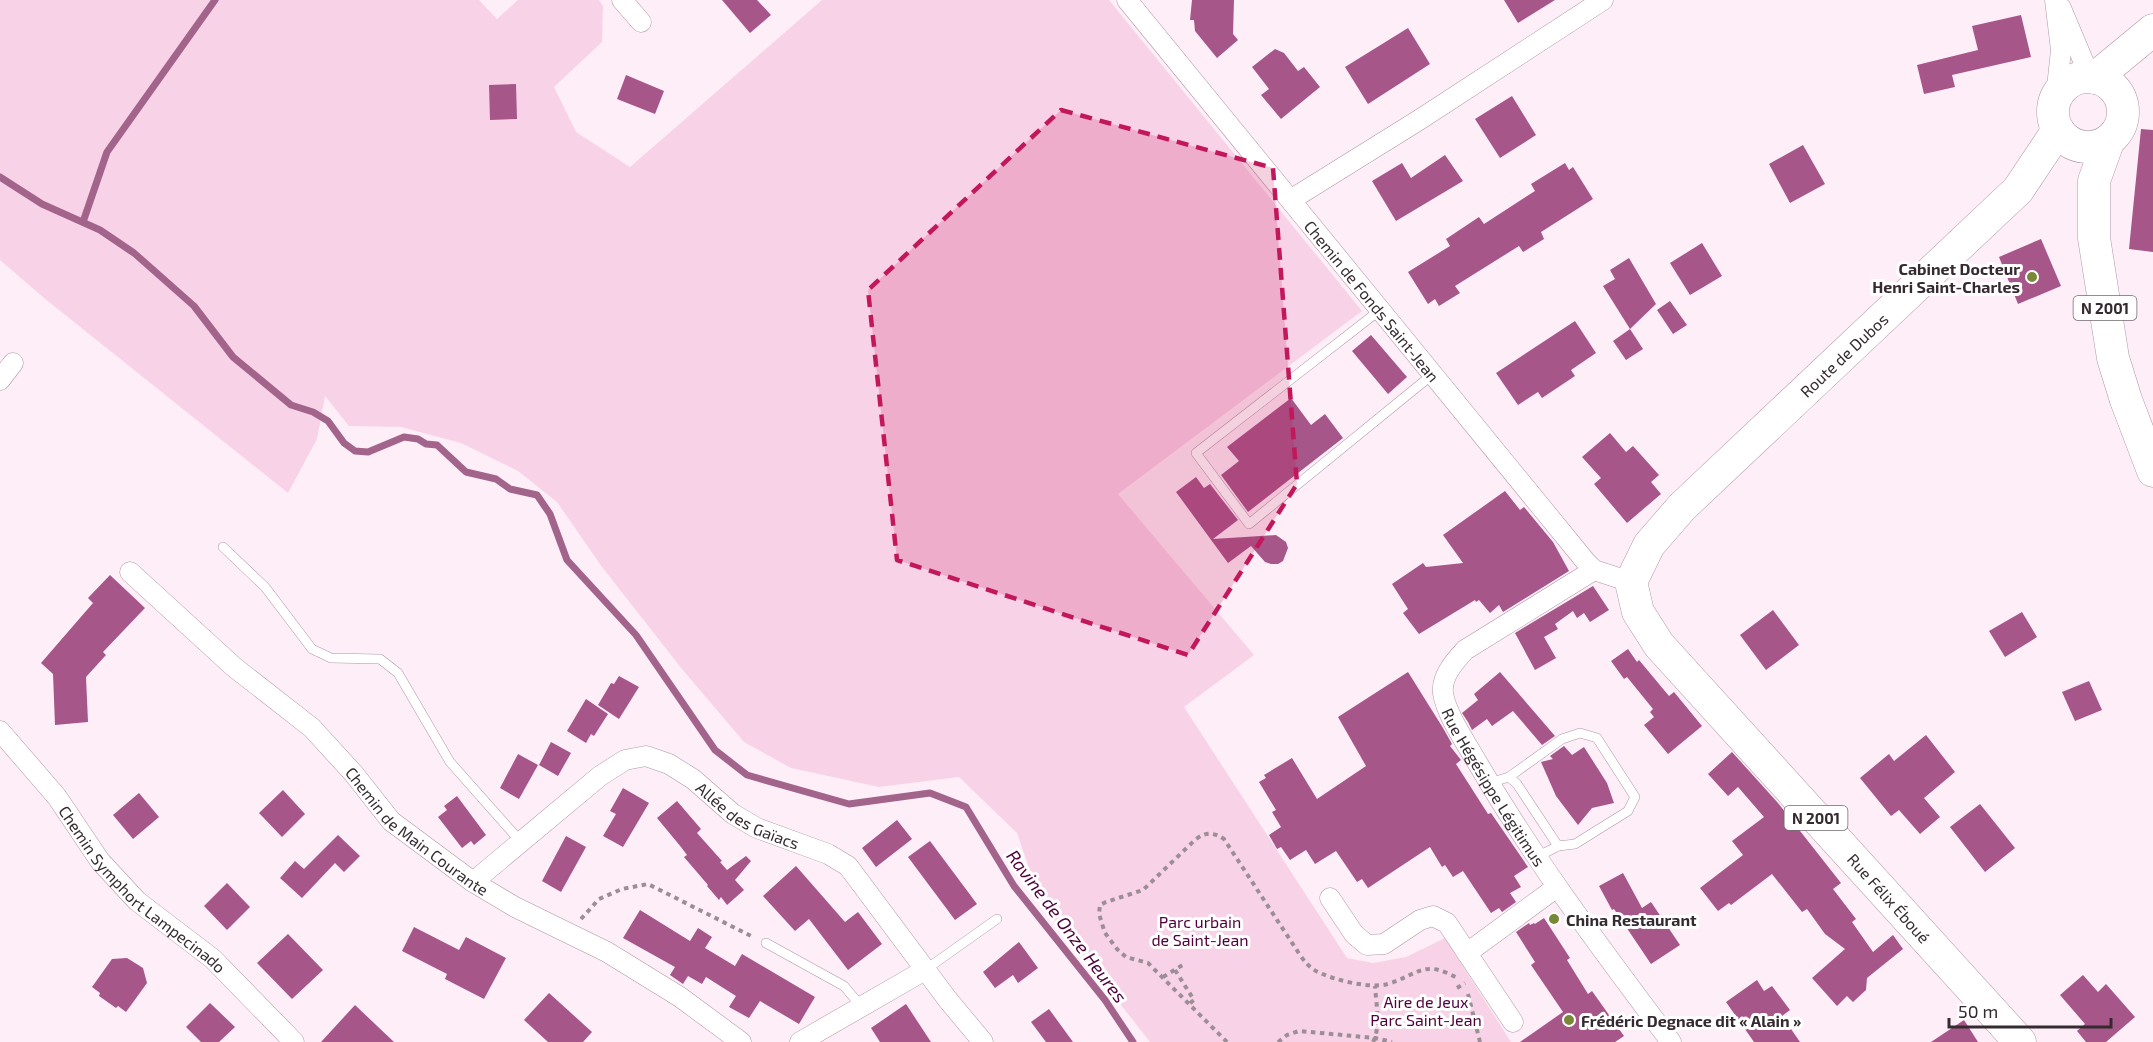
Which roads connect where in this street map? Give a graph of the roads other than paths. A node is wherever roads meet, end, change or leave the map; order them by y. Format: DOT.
graph roads {
  1 [pos="622,0"];
  2 [pos="1127,0"];
  3 [pos="1603,0"];
  4 [pos="2056,0"];
  5 [pos="641,22"];
  6 [pos="2153,30"];
  7 [pos="2153,43"];
  8 [pos="2092,78"];
  9 [pos="2056,97"];
  10 [pos="2122,102"];
  11 [pos="2058,130"];
  12 [pos="2108,142"];
  13 [pos="1292,199"];
  14 [pos="1380,309"];
  15 [pos="13,363"];
  16 [pos="1433,374"];
  17 [pos="0,380"];
  18 [pos="2153,471"];
  19 [pos="224,547"];
  20 [pos="1594,570"];
  21 [pos="130,572"];
  22 [pos="1631,582"];
  23 [pos="0,731"];
  24 [pos="1509,777"];
  25 [pos="1489,783"];
  26 [pos="521,842"];
  27 [pos="1557,846"];
  28 [pos="1538,857"];
  29 [pos="473,882"];
  30 [pos="1557,887"];
  31 [pos="1330,898"];
  32 [pos="997,919"];
  33 [pos="766,943"];
  34 [pos="1467,953"];
  35 [pos="925,970"];
  36 [pos="861,1006"];
  37 [pos="1513,1022"];
  38 [pos="294,1042"];
  39 [pos="741,1042"];
  40 [pos="800,1042"];
  41 [pos="983,1042"];
  42 [pos="1671,1042"];
  43 [pos="2020,1042"];
  1 -- 5 [label="street"];
  2 -- 13 [label="street, Chemin de Fonds Saint-Jean"];
  3 -- 13 [label="street"];
  4 -- 8 [label="street"];
  4 -- 9 [label="street"];
  6 -- 8 [label="main road"];
  7 -- 10 [label="main road"];
  8 -- 9 [label="main road"];
  8 -- 10 [label="main road"];
  9 -- 11 [label="main road"];
  10 -- 12 [label="main road"];
  11 -- 12 [label="main road"];
  11 -- 22 [label="main road, Route de Dubos"];
  12 -- 18 [label="main road, N 2001"];
  13 -- 14 [label="street, Chemin de Fonds Saint-Jean"];
  14 -- 16 [label="street, Chemin de Fonds Saint-Jean"];
  14 -- 16 [label="lane"];
  15 -- 17 [label="street"];
  16 -- 20 [label="street, Chemin de Fonds Saint-Jean"];
  19 -- 26 [label="lane"];
  20 -- 22 [label="street"];
  20 -- 25 [label="street, Rue Hégésippe Légitimus"];
  21 -- 29 [label="street, Chemin de Main Courante"];
  22 -- 43 [label="main road, Rue Félix Éboué / N 2001"];
  23 -- 38 [label="street, Chemin Symphort Lampecinado"];
  24 -- 25 [label="lane"];
  24 -- 27 [label="lane"];
  24 -- 27 [label="lane"];
  25 -- 28 [label="street, Rue Hégésippe Légitimus"];
  26 -- 29 [label="street, Allée des Gaïacs"];
  26 -- 35 [label="street, Allée des Gaïacs"];
  27 -- 28 [label="lane"];
  28 -- 30 [label="street, Rue Hégésippe Légitimus"];
  29 -- 39 [label="street, Chemin de Main Courante"];
  30 -- 34 [label="street"];
  30 -- 42 [label="street, Rue Hégésippe Légitimus"];
  31 -- 34 [label="street"];
  32 -- 35 [label="lane"];
  33 -- 36 [label="lane"];
  34 -- 37 [label="street"];
  35 -- 36 [label="street"];
  35 -- 41 [label="street, Allée des Gaïacs"];
  36 -- 40 [label="street"];
}
